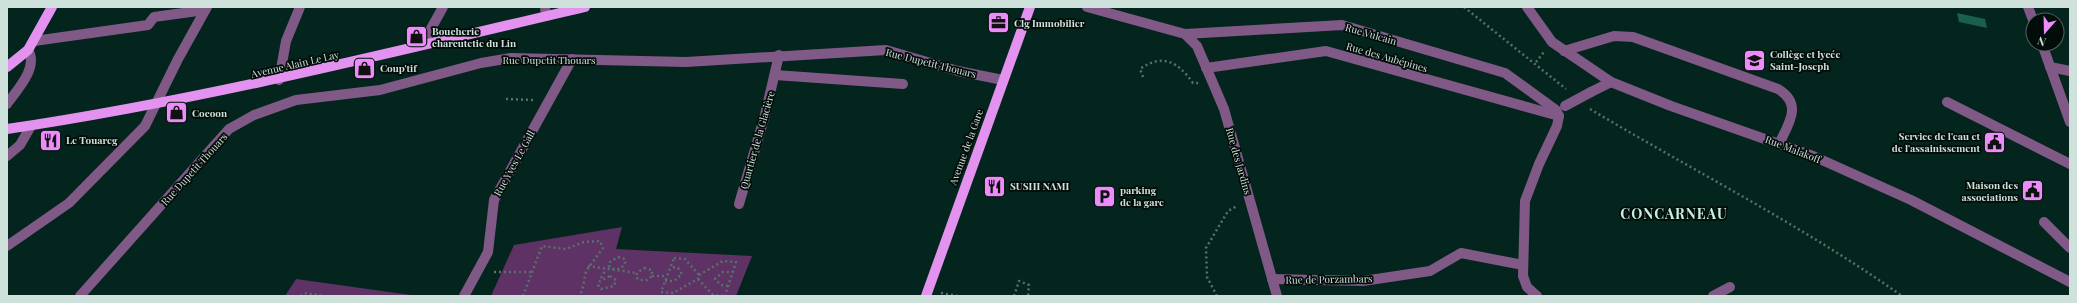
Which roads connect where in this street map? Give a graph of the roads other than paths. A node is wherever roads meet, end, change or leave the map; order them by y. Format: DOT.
graph roads {
  1 [pos="52,7"];
  2 [pos="300,7"];
  3 [pos="443,7"];
  4 [pos="585,7"];
  5 [pos="1030,7"];
  6 [pos="1087,7"];
  7 [pos="1527,7"];
  8 [pos="206,9"];
  9 [pos="545,11"];
  10 [pos="1185,34"];
  11 [pos="34,41"];
  12 [pos="422,45"];
  13 [pos="28,50"];
  14 [pos="1564,51"];
  15 [pos="2045,52"];
  16 [pos="778,55"];
  17 [pos="572,59"];
  18 [pos="7,67"];
  19 [pos="2050,67"];
  20 [pos="1206,68"];
  21 [pos="2070,71"];
  22 [pos="775,75"];
  23 [pos="279,80"];
  24 [pos="1003,80"];
  25 [pos="1611,82"];
  26 [pos="903,84"];
  27 [pos="1947,102"];
  28 [pos="7,104"];
  29 [pos="155,106"];
  30 [pos="1560,111"];
  31 [pos="2070,122"];
  32 [pos="31,126"];
  33 [pos="7,129"];
  34 [pos="1779,144"];
  35 [pos="7,156"];
  36 [pos="2070,164"];
  37 [pos="739,204"];
  38 [pos="2044,222"];
  39 [pos="7,246"];
  40 [pos="2070,248"];
  41 [pos="1523,265"];
  42 [pos="1272,279"];
  43 [pos="2070,282"];
  44 [pos="1730,287"];
  45 [pos="80,296"];
  46 [pos="464,296"];
  47 [pos="926,296"];
  48 [pos="1277,296"];
  49 [pos="1537,296"];
  50 [pos="1713,296"];
  1 -- 11 [label="main road"];
  2 -- 23 [label="street"];
  3 -- 12 [label="street"];
  4 -- 9 [label="main road, Avenue Alain Le Lay"];
  5 -- 24 [label="main road, Avenue de la Gare"];
  6 -- 10 [label="street, Rue Vulcain"];
  7 -- 14 [label="street, Rue Malakoff"];
  8 -- 11 [label="street"];
  8 -- 29 [label="street"];
  9 -- 12 [label="main road, Avenue Alain Le Lay"];
  10 -- 20 [label="street, Rue des Jardins"];
  10 -- 30 [label="street, Rue Vulcain"];
  11 -- 13 [label="main road"];
  12 -- 23 [label="main road, Avenue Alain Le Lay"];
  13 -- 18 [label="main road"];
  13 -- 28 [label="street"];
  14 -- 25 [label="street, Rue Malakoff"];
  14 -- 34 [label="street"];
  15 -- 19 [label="street"];
  16 -- 17 [label="street, Rue Dupetit Thouars"];
  16 -- 22 [label="street, Quartier de la Glacière"];
  16 -- 24 [label="street, Rue Dupetit Thouars"];
  17 -- 45 [label="street, Rue Dupetit Thouars"];
  17 -- 46 [label="street, Rue Yves Le Gall"];
  19 -- 21 [label="street"];
  19 -- 31 [label="street"];
  20 -- 30 [label="street, Rue des Aubépines"];
  20 -- 42 [label="street, Rue des Jardins"];
  22 -- 26 [label="street"];
  22 -- 37 [label="street, Quartier de la Glacière"];
  23 -- 29 [label="main road, Avenue Alain Le Lay"];
  24 -- 47 [label="main road, Avenue de la Gare"];
  25 -- 30 [label="street, bridge"];
  25 -- 34 [label="street, Rue Malakoff"];
  27 -- 36 [label="street"];
  29 -- 32 [label="main road, Avenue Alain Le Lay"];
  29 -- 39 [label="street"];
  30 -- 41 [label="street"];
  32 -- 33 [label="main road, Avenue Alain Le Lay"];
  32 -- 35 [label="street"];
  34 -- 43 [label="street, Rue Malakoff"];
  38 -- 40 [label="street"];
  41 -- 42 [label="street, Rue de Porzambars"];
  41 -- 49 [label="street"];
  42 -- 48 [label="street, Rue des Jardins"];
  44 -- 50 [label="street"];
}
